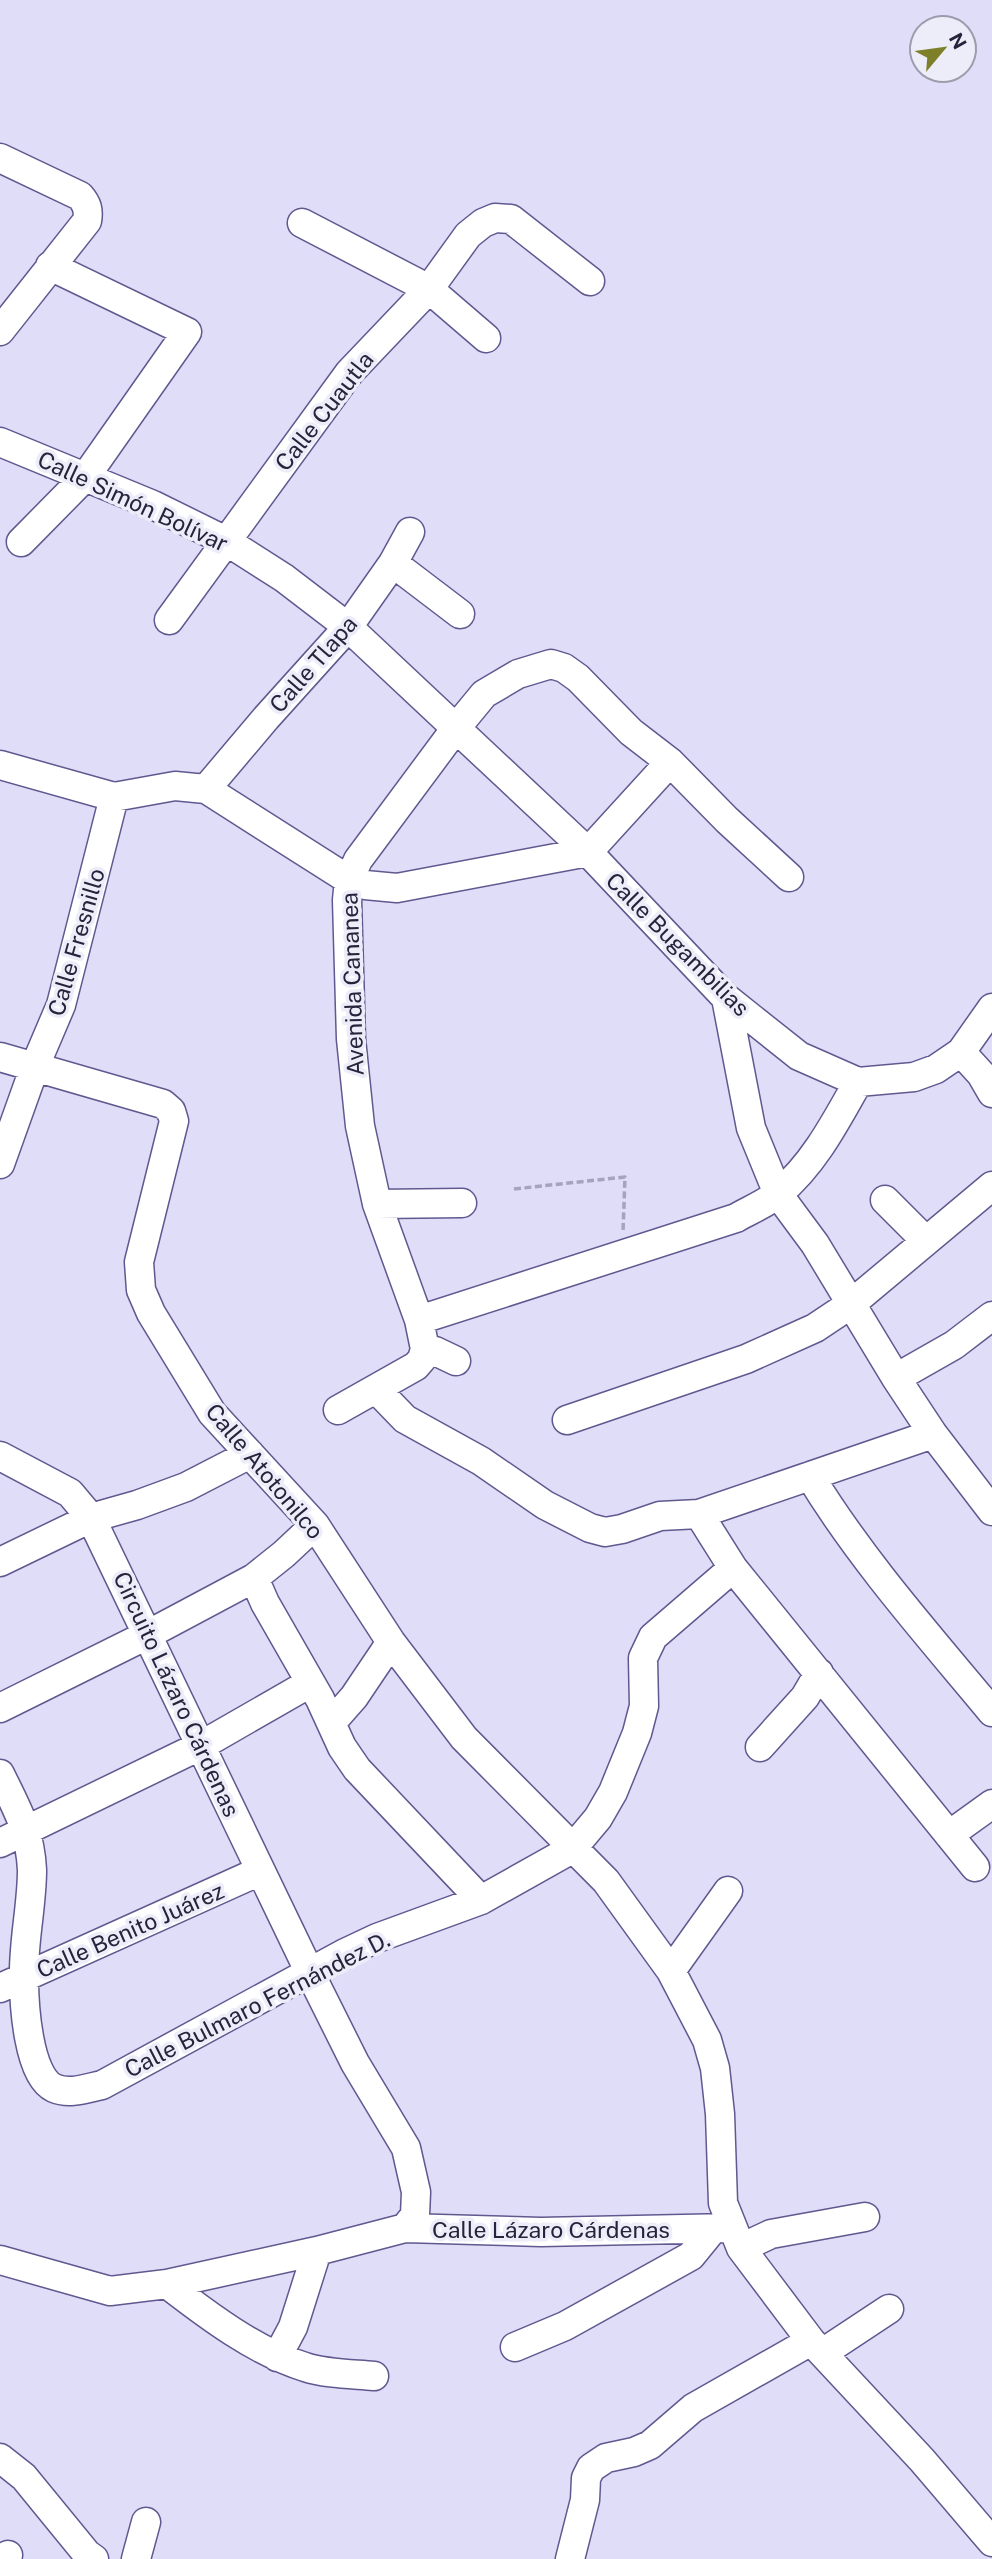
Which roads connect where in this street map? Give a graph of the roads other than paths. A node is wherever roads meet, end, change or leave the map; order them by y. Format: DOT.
graph roads {
  1 [pos="0,158"];
  2 [pos="302,223"];
  3 [pos="50,266"];
  4 [pos="590,281"];
  5 [pos="429,289"];
  6 [pos="0,331"];
  7 [pos="486,338"];
  8 [pos="0,442"];
  9 [pos="86,476"];
  10 [pos="410,532"];
  11 [pos="226,541"];
  12 [pos="21,542"];
  13 [pos="393,563"];
  14 [pos="460,614"];
  15 [pos="169,620"];
  16 [pos="348,626"];
  17 [pos="456,728"];
  18 [pos="670,762"];
  19 [pos="0,765"];
  20 [pos="206,789"];
  21 [pos="114,797"];
  22 [pos="587,852"];
  23 [pos="789,877"];
  24 [pos="349,880"];
  25 [pos="726,998"];
  26 [pos="992,1008"];
  27 [pos="961,1052"];
  28 [pos="0,1057"];
  29 [pos="35,1066"];
  30 [pos="858,1082"];
  31 [pos="992,1093"];
  32 [pos="0,1164"];
  33 [pos="992,1186"];
  34 [pos="778,1194"];
  35 [pos="884,1200"];
  36 [pos="462,1203"];
  37 [pos="377,1204"];
  38 [pos="925,1240"];
  39 [pos="851,1304"];
  40 [pos="992,1316"];
  41 [pos="419,1320"];
  42 [pos="425,1349"];
  43 [pos="456,1361"];
  44 [pos="896,1378"];
  45 [pos="376,1389"];
  46 [pos="338,1410"];
  47 [pos="567,1420"];
  48 [pos="933,1434"];
  49 [pos="250,1454"];
  50 [pos="0,1456"];
  51 [pos="810,1476"];
  52 [pos="992,1511"];
  53 [pos="699,1514"];
  54 [pos="91,1518"];
  55 [pos="315,1525"];
  56 [pos="0,1562"];
  57 [pos="733,1568"];
  58 [pos="254,1578"];
  59 [pos="147,1635"];
  60 [pos="391,1642"];
  61 [pos="819,1673"];
  62 [pos="310,1683"];
  63 [pos="0,1708"];
  64 [pos="992,1712"];
  65 [pos="332,1723"];
  66 [pos="202,1745"];
  67 [pos="760,1747"];
  68 [pos="0,1774"];
  69 [pos="992,1804"];
  70 [pos="27,1831"];
  71 [pos="949,1835"];
  72 [pos="0,1843"];
  73 [pos="572,1849"];
  74 [pos="975,1867"];
  75 [pos="260,1871"];
  76 [pos="728,1891"];
  77 [pos="481,1900"];
  78 [pos="670,1971"];
  79 [pos="309,1972"];
  80 [pos="12,1983"];
  81 [pos="865,2217"];
  82 [pos="405,2228"];
  83 [pos="728,2235"];
  84 [pos="317,2251"];
  85 [pos="0,2260"];
  86 [pos="166,2284"];
  87 [pos="889,2309"];
  88 [pos="817,2346"];
  89 [pos="515,2347"];
  90 [pos="277,2357"];
  91 [pos="374,2376"];
  92 [pos="0,2458"];
  93 [pos="146,2522"];
  94 [pos="992,2542"];
  95 [pos="94,2559"];
  96 [pos="136,2559"];
  97 [pos="570,2559"];
  1 -- 3 [label="street"];
  2 -- 5 [label="street"];
  3 -- 6 [label="street"];
  3 -- 9 [label="street"];
  4 -- 5 [label="street, Calle Cuautla"];
  5 -- 7 [label="street"];
  5 -- 11 [label="street, Calle Cuautla"];
  8 -- 9 [label="street, Calle Simón Bolívar"];
  9 -- 11 [label="street, Calle Simón Bolívar"];
  9 -- 12 [label="street"];
  10 -- 13 [label="street, Calle Tlapa"];
  11 -- 15 [label="street, Calle Cuautla"];
  11 -- 16 [label="street, Calle Simón Bolívar"];
  13 -- 14 [label="street"];
  13 -- 16 [label="street, Calle Tlapa"];
  16 -- 17 [label="street, Calle Simón Bolívar"];
  16 -- 20 [label="street, Calle Tlapa"];
  17 -- 18 [label="street, Avenida Cananea"];
  17 -- 22 [label="street, Calle Bugambilias"];
  17 -- 24 [label="street, Avenida Cananea"];
  18 -- 22 [label="street"];
  18 -- 23 [label="street"];
  19 -- 21 [label="street"];
  20 -- 21 [label="street"];
  20 -- 24 [label="street"];
  21 -- 29 [label="street, Calle Fresnillo"];
  22 -- 24 [label="street"];
  22 -- 25 [label="street, Calle Bugambilias"];
  24 -- 37 [label="street, Avenida Cananea"];
  25 -- 30 [label="street, Calle Bugambilias"];
  25 -- 34 [label="street"];
  26 -- 27 [label="street, Calle Bugambilias"];
  27 -- 30 [label="street, Calle Bugambilias"];
  27 -- 31 [label="street"];
  28 -- 29 [label="street"];
  29 -- 32 [label="street, Calle Fresnillo"];
  29 -- 49 [label="street, Calle Atotonilco"];
  30 -- 34 [label="street"];
  33 -- 38 [label="street"];
  34 -- 39 [label="street"];
  34 -- 41 [label="street"];
  35 -- 38 [label="street"];
  36 -- 37 [label="street"];
  37 -- 41 [label="street, Avenida Cananea"];
  38 -- 39 [label="street"];
  39 -- 44 [label="street"];
  39 -- 47 [label="street"];
  40 -- 44 [label="street"];
  41 -- 42 [label="street, Avenida Cananea"];
  42 -- 43 [label="street"];
  42 -- 45 [label="street"];
  44 -- 48 [label="street"];
  45 -- 46 [label="street"];
  45 -- 53 [label="street"];
  48 -- 51 [label="street"];
  48 -- 52 [label="street"];
  49 -- 54 [label="street"];
  49 -- 55 [label="street, Calle Atotonilco"];
  50 -- 54 [label="street, Circuito Lázaro Cárdenas"];
  51 -- 53 [label="street"];
  51 -- 64 [label="street"];
  53 -- 57 [label="street"];
  54 -- 56 [label="street"];
  54 -- 59 [label="street, Circuito Lázaro Cárdenas"];
  55 -- 58 [label="street"];
  55 -- 60 [label="street, Calle Atotonilco"];
  57 -- 61 [label="street"];
  57 -- 73 [label="street"];
  58 -- 59 [label="street"];
  58 -- 62 [label="street"];
  59 -- 63 [label="street"];
  59 -- 66 [label="street, Circuito Lázaro Cárdenas"];
  60 -- 65 [label="street"];
  60 -- 73 [label="street, Calle Atotonilco"];
  61 -- 67 [label="street"];
  61 -- 71 [label="street"];
  62 -- 65 [label="street"];
  62 -- 66 [label="street"];
  65 -- 77 [label="street"];
  66 -- 70 [label="street"];
  66 -- 75 [label="street, Circuito Lázaro Cárdenas"];
  68 -- 70 [label="street"];
  69 -- 71 [label="street"];
  70 -- 72 [label="street"];
  70 -- 80 [label="street"];
  71 -- 74 [label="street"];
  73 -- 77 [label="street, Calle Bulmaro Fernández D."];
  73 -- 78 [label="street, Calle Atotonilco"];
  75 -- 79 [label="street, Circuito Lázaro Cárdenas"];
  75 -- 80 [label="street, Calle Benito Juárez"];
  76 -- 78 [label="street"];
  77 -- 79 [label="street, Calle Bulmaro Fernández D."];
  78 -- 83 [label="street, Calle Atotonilco"];
  79 -- 80 [label="street, Calle Bulmaro Fernández D."];
  79 -- 82 [label="street, Calle Lázaro Cárdenas"];
  81 -- 83 [label="street"];
  82 -- 83 [label="street, Calle Lázaro Cárdenas"];
  82 -- 84 [label="street"];
  83 -- 88 [label="street"];
  83 -- 89 [label="street"];
  84 -- 86 [label="street"];
  84 -- 90 [label="street"];
  85 -- 86 [label="street"];
  86 -- 90 [label="street"];
  87 -- 88 [label="street"];
  88 -- 94 [label="street"];
  88 -- 97 [label="street"];
  90 -- 91 [label="street"];
  92 -- 95 [label="street"];
  93 -- 96 [label="street"];
}
